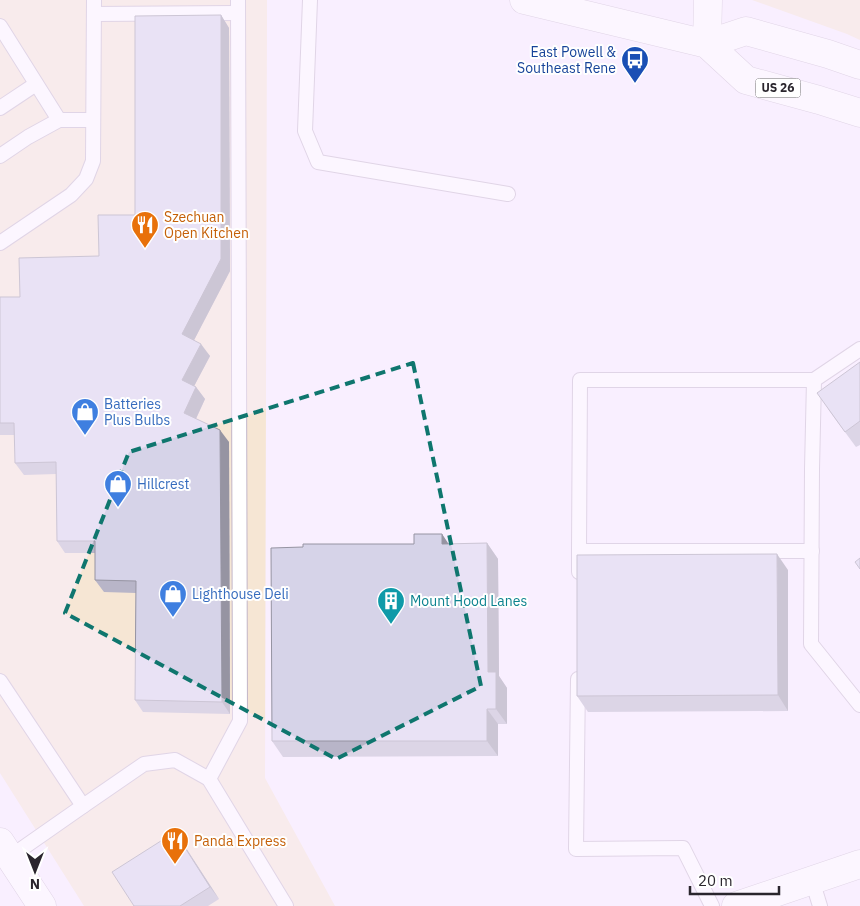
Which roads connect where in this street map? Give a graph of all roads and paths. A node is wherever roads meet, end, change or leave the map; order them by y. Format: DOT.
graph roads {
  1 [pos="310,0"];
  2 [pos="524,0"];
  3 [pos="708,0"];
  4 [pos="238,6"];
  5 [pos="94,7"];
  6 [pos="0,26"];
  7 [pos="707,44"];
  8 [pos="860,65"];
  9 [pos="36,84"];
  10 [pos="0,108"];
  11 [pos="860,113"];
  12 [pos="59,120"];
  13 [pos="93,120"];
  14 [pos="0,156"];
  15 [pos="508,194"];
  16 [pos="0,243"];
  17 [pos="860,349"];
  18 [pos="814,380"];
  19 [pos="579,551"];
  20 [pos="812,551"];
  21 [pos="579,581"];
  22 [pos="578,670"];
  23 [pos="0,681"];
  24 [pos="860,705"];
  25 [pos="209,779"];
  26 [pos="83,806"];
  27 [pos="5,850"];
  28 [pos="860,864"];
  29 [pos="812,880"];
  30 [pos="42,906"];
  31 [pos="286,906"];
  32 [pos="712,906"];
  33 [pos="736,906"];
  34 [pos="820,906"];
  1 -- 15 [label="lane"];
  2 -- 7 [label="main road, US 26"];
  3 -- 7 [label="main road"];
  4 -- 5 [label="lane"];
  4 -- 25 [label="lane"];
  5 -- 13 [label="lane"];
  6 -- 9 [label="lane"];
  7 -- 8 [label="main road"];
  7 -- 11 [label="main road, US 26"];
  9 -- 10 [label="lane"];
  9 -- 12 [label="lane"];
  12 -- 13 [label="lane"];
  12 -- 14 [label="lane"];
  13 -- 16 [label="lane"];
  17 -- 18 [label="lane"];
  18 -- 19 [label="lane"];
  18 -- 20 [label="lane"];
  19 -- 20 [label="lane"];
  19 -- 21 [label="lane"];
  20 -- 24 [label="lane"];
  22 -- 32 [label="lane"];
  23 -- 26 [label="lane"];
  25 -- 26 [label="lane"];
  25 -- 31 [label="lane"];
  26 -- 27 [label="lane"];
  27 -- 30 [label="main road"];
  28 -- 29 [label="main road"];
  29 -- 33 [label="main road"];
  29 -- 34 [label="lane"];
}
